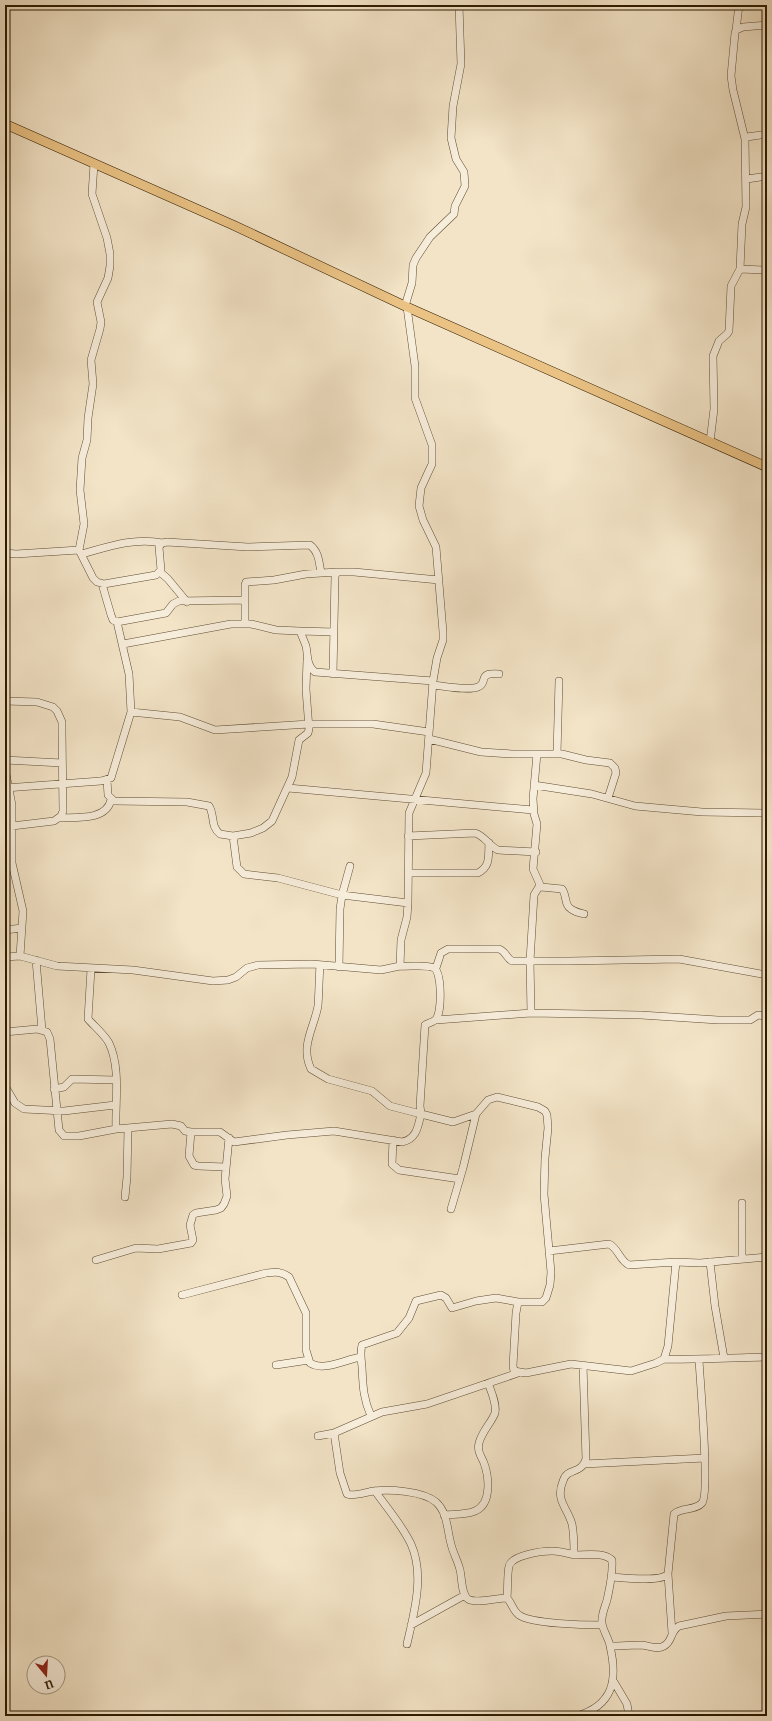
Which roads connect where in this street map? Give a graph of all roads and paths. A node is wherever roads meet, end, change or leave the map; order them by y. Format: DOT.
graph roads {
  1 [pos="459,5"];
  2 [pos="739,5"];
  3 [pos="767,25"];
  4 [pos="736,30"];
  5 [pos="5,124"];
  6 [pos="767,134"];
  7 [pos="745,139"];
  8 [pos="94,164"];
  9 [pos="767,176"];
  10 [pos="747,179"];
  11 [pos="740,269"];
  12 [pos="767,270"];
  13 [pos="406,306"];
  14 [pos="710,442"];
  15 [pos="767,467"];
  16 [pos="162,543"];
  17 [pos="80,552"];
  18 [pos="5,553"];
  19 [pos="160,572"];
  20 [pos="321,572"];
  21 [pos="337,572"];
  22 [pos="439,580"];
  23 [pos="102,584"];
  24 [pos="245,600"];
  25 [pos="187,602"];
  26 [pos="117,622"];
  27 [pos="245,624"];
  28 [pos="300,631"];
  29 [pos="334,632"];
  30 [pos="123,644"];
  31 [pos="307,660"];
  32 [pos="333,674"];
  33 [pos="499,674"];
  34 [pos="559,681"];
  35 [pos="433,683"];
  36 [pos="5,700"];
  37 [pos="131,712"];
  38 [pos="309,724"];
  39 [pos="429,736"];
  40 [pos="537,754"];
  41 [pos="557,754"];
  42 [pos="5,760"];
  43 [pos="62,763"];
  44 [pos="5,769"];
  45 [pos="107,780"];
  46 [pos="63,784"];
  47 [pos="534,785"];
  48 [pos="7,788"];
  49 [pos="288,788"];
  50 [pos="608,798"];
  51 [pos="415,799"];
  52 [pos="111,800"];
  53 [pos="533,810"];
  54 [pos="767,812"];
  55 [pos="59,818"];
  56 [pos="12,826"];
  57 [pos="233,836"];
  58 [pos="408,836"];
  59 [pos="489,843"];
  60 [pos="536,852"];
  61 [pos="8,863"];
  62 [pos="350,866"];
  63 [pos="409,873"];
  64 [pos="540,885"];
  65 [pos="342,895"];
  66 [pos="408,903"];
  67 [pos="584,914"];
  68 [pos="22,928"];
  69 [pos="5,930"];
  70 [pos="20,956"];
  71 [pos="5,957"];
  72 [pos="36,960"];
  73 [pos="530,961"];
  74 [pos="320,965"];
  75 [pos="400,966"];
  76 [pos="339,967"];
  77 [pos="91,968"];
  78 [pos="436,968"];
  79 [pos="767,975"];
  80 [pos="531,1013"];
  81 [pos="767,1016"];
  82 [pos="436,1020"];
  83 [pos="42,1030"];
  84 [pos="5,1032"];
  85 [pos="116,1080"];
  86 [pos="5,1086"];
  87 [pos="54,1089"];
  88 [pos="116,1105"];
  89 [pos="57,1111"];
  90 [pos="421,1114"];
  91 [pos="476,1114"];
  92 [pos="128,1128"];
  93 [pos="116,1129"];
  94 [pos="191,1132"];
  95 [pos="229,1138"];
  96 [pos="393,1140"];
  97 [pos="226,1167"];
  98 [pos="460,1179"];
  99 [pos="125,1197"];
  100 [pos="742,1203"];
  101 [pos="450,1209"];
  102 [pos="549,1251"];
  103 [pos="767,1257"];
  104 [pos="742,1259"];
  105 [pos="96,1260"];
  106 [pos="676,1262"];
  107 [pos="710,1262"];
  108 [pos="182,1295"];
  109 [pos="518,1302"];
  110 [pos="361,1357"];
  111 [pos="767,1357"];
  112 [pos="724,1358"];
  113 [pos="664,1359"];
  114 [pos="309,1360"];
  115 [pos="699,1360"];
  116 [pos="276,1365"];
  117 [pos="583,1365"];
  118 [pos="518,1373"];
  119 [pos="488,1383"];
  120 [pos="371,1416"];
  121 [pos="334,1433"];
  122 [pos="318,1436"];
  123 [pos="705,1458"];
  124 [pos="584,1464"];
  125 [pos="375,1491"];
  126 [pos="444,1515"];
  127 [pos="574,1555"];
  128 [pos="668,1574"];
  129 [pos="612,1577"];
  130 [pos="465,1594"];
  131 [pos="507,1598"];
  132 [pos="767,1614"];
  133 [pos="602,1624"];
  134 [pos="412,1625"];
  135 [pos="672,1633"];
  136 [pos="408,1644"];
  137 [pos="610,1646"];
  138 [pos="614,1682"];
  139 [pos="577,1716"];
  140 [pos="629,1716"];
  1 -- 13 [label="street"];
  2 -- 4 [label="street"];
  3 -- 4 [label="street"];
  4 -- 7 [label="street"];
  5 -- 8 [label="main road"];
  6 -- 7 [label="street"];
  7 -- 10 [label="street"];
  8 -- 13 [label="main road"];
  8 -- 17 [label="street"];
  9 -- 10 [label="street"];
  10 -- 11 [label="street"];
  11 -- 12 [label="street"];
  11 -- 14 [label="street"];
  13 -- 14 [label="main road"];
  13 -- 22 [label="street"];
  14 -- 15 [label="main road"];
  16 -- 17 [label="street"];
  16 -- 19 [label="street"];
  16 -- 20 [label="street"];
  17 -- 18 [label="street"];
  17 -- 23 [label="street"];
  19 -- 23 [label="street"];
  19 -- 25 [label="street"];
  20 -- 21 [label="street"];
  20 -- 24 [label="street"];
  21 -- 22 [label="street"];
  21 -- 29 [label="street"];
  22 -- 35 [label="street"];
  23 -- 26 [label="street"];
  24 -- 25 [label="street"];
  24 -- 27 [label="street"];
  25 -- 26 [label="street"];
  26 -- 30 [label="street"];
  27 -- 28 [label="street"];
  27 -- 30 [label="street"];
  28 -- 29 [label="street"];
  28 -- 31 [label="street"];
  29 -- 32 [label="street"];
  30 -- 37 [label="street"];
  31 -- 32 [label="street"];
  31 -- 38 [label="street"];
  32 -- 35 [label="street"];
  33 -- 35 [label="street"];
  34 -- 41 [label="street"];
  35 -- 39 [label="street"];
  36 -- 43 [label="street"];
  37 -- 38 [label="street"];
  37 -- 45 [label="street"];
  38 -- 39 [label="street"];
  38 -- 49 [label="street"];
  39 -- 40 [label="street"];
  39 -- 51 [label="street"];
  40 -- 41 [label="street"];
  40 -- 47 [label="street"];
  41 -- 50 [label="street"];
  42 -- 43 [label="street"];
  43 -- 46 [label="street"];
  44 -- 48 [label="street"];
  45 -- 46 [label="street"];
  45 -- 52 [label="street"];
  46 -- 48 [label="street"];
  46 -- 55 [label="street"];
  47 -- 50 [label="street"];
  47 -- 53 [label="street"];
  48 -- 56 [label="street"];
  49 -- 51 [label="street"];
  49 -- 57 [label="street"];
  50 -- 54 [label="street"];
  51 -- 53 [label="street"];
  51 -- 58 [label="street"];
  52 -- 55 [label="street"];
  52 -- 57 [label="street"];
  53 -- 60 [label="street"];
  55 -- 56 [label="street"];
  56 -- 61 [label="street"];
  57 -- 65 [label="street"];
  58 -- 59 [label="street"];
  58 -- 63 [label="street"];
  59 -- 60 [label="street"];
  59 -- 63 [label="street"];
  60 -- 64 [label="street"];
  61 -- 68 [label="street"];
  62 -- 65 [label="street"];
  63 -- 66 [label="street"];
  64 -- 67 [label="street"];
  64 -- 73 [label="street"];
  65 -- 66 [label="street"];
  65 -- 76 [label="street"];
  66 -- 75 [label="street"];
  68 -- 69 [label="street"];
  68 -- 70 [label="street"];
  70 -- 71 [label="street"];
  70 -- 72 [label="street"];
  72 -- 77 [label="street"];
  72 -- 83 [label="street"];
  73 -- 78 [label="street"];
  73 -- 79 [label="street"];
  73 -- 80 [label="street"];
  74 -- 76 [label="street"];
  74 -- 77 [label="street"];
  74 -- 90 [label="street"];
  75 -- 76 [label="street"];
  75 -- 78 [label="street"];
  77 -- 85 [label="street"];
  78 -- 82 [label="street"];
  80 -- 81 [label="street"];
  80 -- 82 [label="street"];
  82 -- 90 [label="street"];
  83 -- 84 [label="street"];
  83 -- 87 [label="street"];
  85 -- 87 [label="street"];
  85 -- 88 [label="street"];
  86 -- 89 [label="street"];
  87 -- 89 [label="street"];
  88 -- 89 [label="street"];
  88 -- 93 [label="street"];
  89 -- 93 [label="street"];
  90 -- 91 [label="street"];
  90 -- 96 [label="street"];
  91 -- 98 [label="street"];
  91 -- 102 [label="street"];
  92 -- 93 [label="street"];
  92 -- 94 [label="street"];
  92 -- 99 [label="street"];
  94 -- 95 [label="street"];
  94 -- 97 [label="street"];
  95 -- 96 [label="street"];
  95 -- 97 [label="street"];
  96 -- 98 [label="street"];
  97 -- 105 [label="street"];
  98 -- 101 [label="street"];
  100 -- 104 [label="street"];
  102 -- 106 [label="street"];
  102 -- 109 [label="street"];
  103 -- 104 [label="street"];
  104 -- 107 [label="street"];
  106 -- 107 [label="street"];
  106 -- 113 [label="street"];
  107 -- 112 [label="street"];
  108 -- 114 [label="street"];
  109 -- 110 [label="street"];
  109 -- 118 [label="street"];
  110 -- 114 [label="street"];
  110 -- 120 [label="street"];
  111 -- 112 [label="street"];
  112 -- 115 [label="street"];
  113 -- 115 [label="street"];
  113 -- 117 [label="street"];
  114 -- 116 [label="street"];
  115 -- 123 [label="street"];
  117 -- 118 [label="street"];
  117 -- 124 [label="street"];
  118 -- 119 [label="street"];
  119 -- 120 [label="street"];
  119 -- 126 [label="street"];
  120 -- 121 [label="street"];
  121 -- 122 [label="street"];
  121 -- 125 [label="street"];
  123 -- 124 [label="street"];
  123 -- 128 [label="street"];
  124 -- 127 [label="street"];
  125 -- 126 [label="street"];
  125 -- 134 [label="street"];
  126 -- 130 [label="street"];
  127 -- 129 [label="street"];
  127 -- 131 [label="street"];
  128 -- 129 [label="street"];
  128 -- 135 [label="street"];
  129 -- 133 [label="street"];
  130 -- 131 [label="street"];
  130 -- 134 [label="street"];
  131 -- 133 [label="street"];
  132 -- 135 [label="street"];
  133 -- 137 [label="street"];
  134 -- 136 [label="street"];
  135 -- 137 [label="street"];
  137 -- 138 [label="street"];
  138 -- 139 [label="street"];
  138 -- 140 [label="street"];
}
